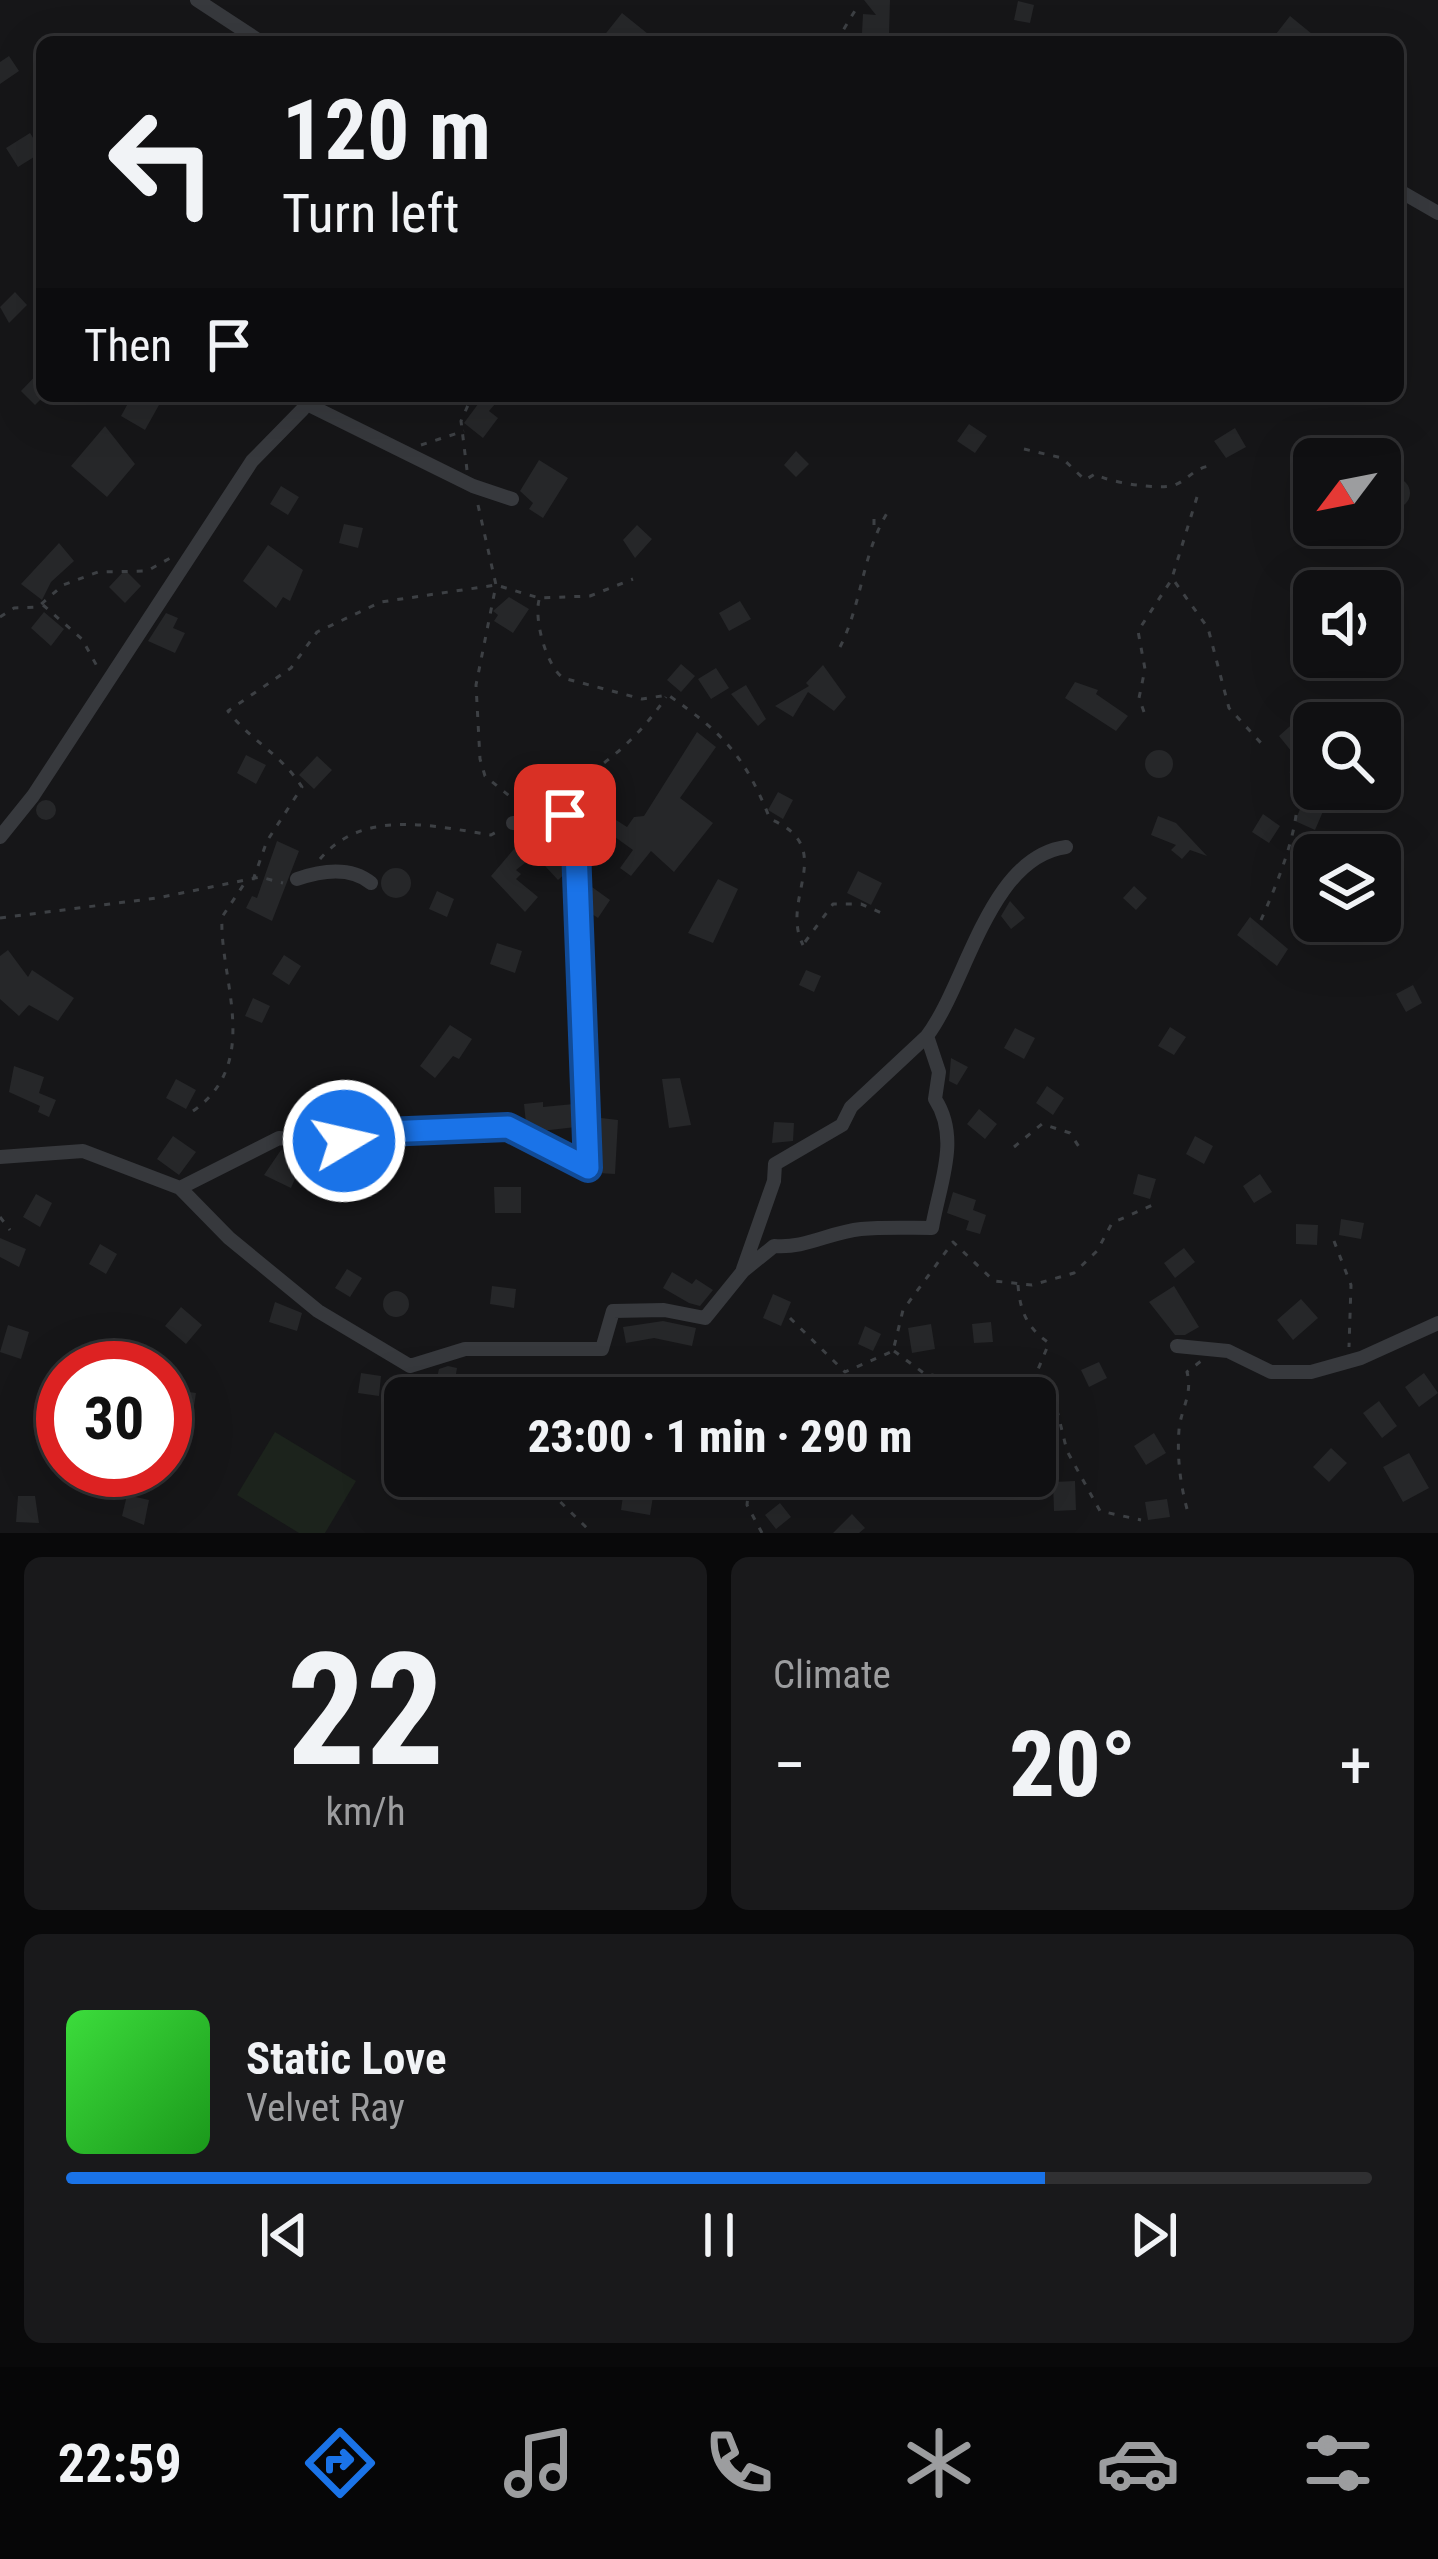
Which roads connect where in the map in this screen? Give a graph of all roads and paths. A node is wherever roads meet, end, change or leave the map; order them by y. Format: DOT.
graph roads {
  1 [pos="197,0"];
  2 [pos="856,9"];
  3 [pos="253,36"];
  4 [pos="840,36"];
  5 [pos="1404,193"];
  6 [pos="1438,213"];
  7 [pos="306,402"];
  8 [pos="312,402"];
  9 [pos="469,402"];
  10 [pos="464,431"];
  11 [pos="1024,449"];
  12 [pos="403,451"];
  13 [pos="1210,466"];
  14 [pos="471,484"];
  15 [pos="1197,497"];
  16 [pos="512,499"];
  17 [pos="889,510"];
  18 [pos="874,519"];
  19 [pos="875,532"];
  20 [pos="193,547"];
  21 [pos="1172,578"];
  22 [pos="633,579"];
  23 [pos="496,585"];
  24 [pos="539,598"];
  25 [pos="42,604"];
  26 [pos="0,617"];
  27 [pos="840,647"];
  28 [pos="108,677"];
  29 [pos="668,695"];
  30 [pos="1144,712"];
  31 [pos="1261,742"];
  32 [pos="1287,766"];
  33 [pos="524,806"];
  34 [pos="513,823"];
  35 [pos="0,837"];
  36 [pos="1066,848"];
  37 [pos="297,879"];
  38 [pos="249,882"];
  39 [pos="371,883"];
  40 [pos="884,914"];
  41 [pos="0,918"];
  42 [pos="1261,920"];
  43 [pos="927,1036"];
  44 [pos="193,1111"];
  45 [pos="1014,1147"];
  46 [pos="1084,1153"];
  47 [pos="0,1156"];
  48 [pos="180,1188"];
  49 [pos="1155,1204"];
  50 [pos="0,1216"];
  51 [pos="10,1230"];
  52 [pos="1334,1241"];
  53 [pos="743,1271"];
  54 [pos="1018,1285"];
  55 [pos="790,1318"];
  56 [pos="1438,1323"];
  57 [pos="1177,1346"];
  58 [pos="1217,1350"];
  59 [pos="893,1351"];
  60 [pos="1348,1361"];
  61 [pos="943,1377"];
  62 [pos="1035,1377"];
  63 [pos="1056,1406"];
  64 [pos="555,1497"];
  65 [pos="748,1497"];
  66 [pos="1186,1509"];
  67 [pos="1141,1520"];
  68 [pos="592,1533"];
  69 [pos="762,1533"];
  1 -- 3 [label="street"];
  2 -- 4 [label="path"];
  5 -- 6 [label="street"];
  7 -- 20 [label="street"];
  8 -- 12 [label="street"];
  9 -- 10 [label="path"];
  10 -- 12 [label="path"];
  10 -- 14 [label="path"];
  11 -- 13 [label="path"];
  12 -- 14 [label="street"];
  14 -- 16 [label="street"];
  14 -- 23 [label="path"];
  15 -- 21 [label="path"];
  17 -- 19 [label="path"];
  18 -- 19 [label="path"];
  19 -- 27 [label="path"];
  20 -- 25 [label="path"];
  20 -- 28 [label="street"];
  21 -- 30 [label="path"];
  21 -- 31 [label="path"];
  22 -- 24 [label="path"];
  23 -- 24 [label="path"];
  23 -- 33 [label="path"];
  23 -- 38 [label="path"];
  24 -- 29 [label="path"];
  25 -- 26 [label="path"];
  25 -- 28 [label="path"];
  28 -- 35 [label="street"];
  29 -- 33 [label="path"];
  29 -- 40 [label="path"];
  32 -- 42 [label="path"];
  33 -- 34 [label="path"];
  34 -- 37 [label="path"];
  34 -- 48 [label="street"];
  36 -- 43 [label="street"];
  37 -- 38 [label="path"];
  37 -- 39 [label="street"];
  38 -- 41 [label="path"];
  38 -- 44 [label="path"];
  43 -- 53 [label="street"];
  43 -- 53 [label="street"];
  45 -- 46 [label="path"];
  47 -- 48 [label="street"];
  48 -- 53 [label="street"];
  49 -- 54 [label="path"];
  50 -- 51 [label="path"];
  52 -- 60 [label="path"];
  54 -- 59 [label="path"];
  54 -- 62 [label="path"];
  55 -- 59 [label="path"];
  56 -- 60 [label="street"];
  57 -- 58 [label="street"];
  58 -- 60 [label="street"];
  58 -- 66 [label="path"];
  59 -- 61 [label="path"];
  63 -- 67 [label="path"];
  64 -- 68 [label="path"];
  65 -- 69 [label="path"];
}
